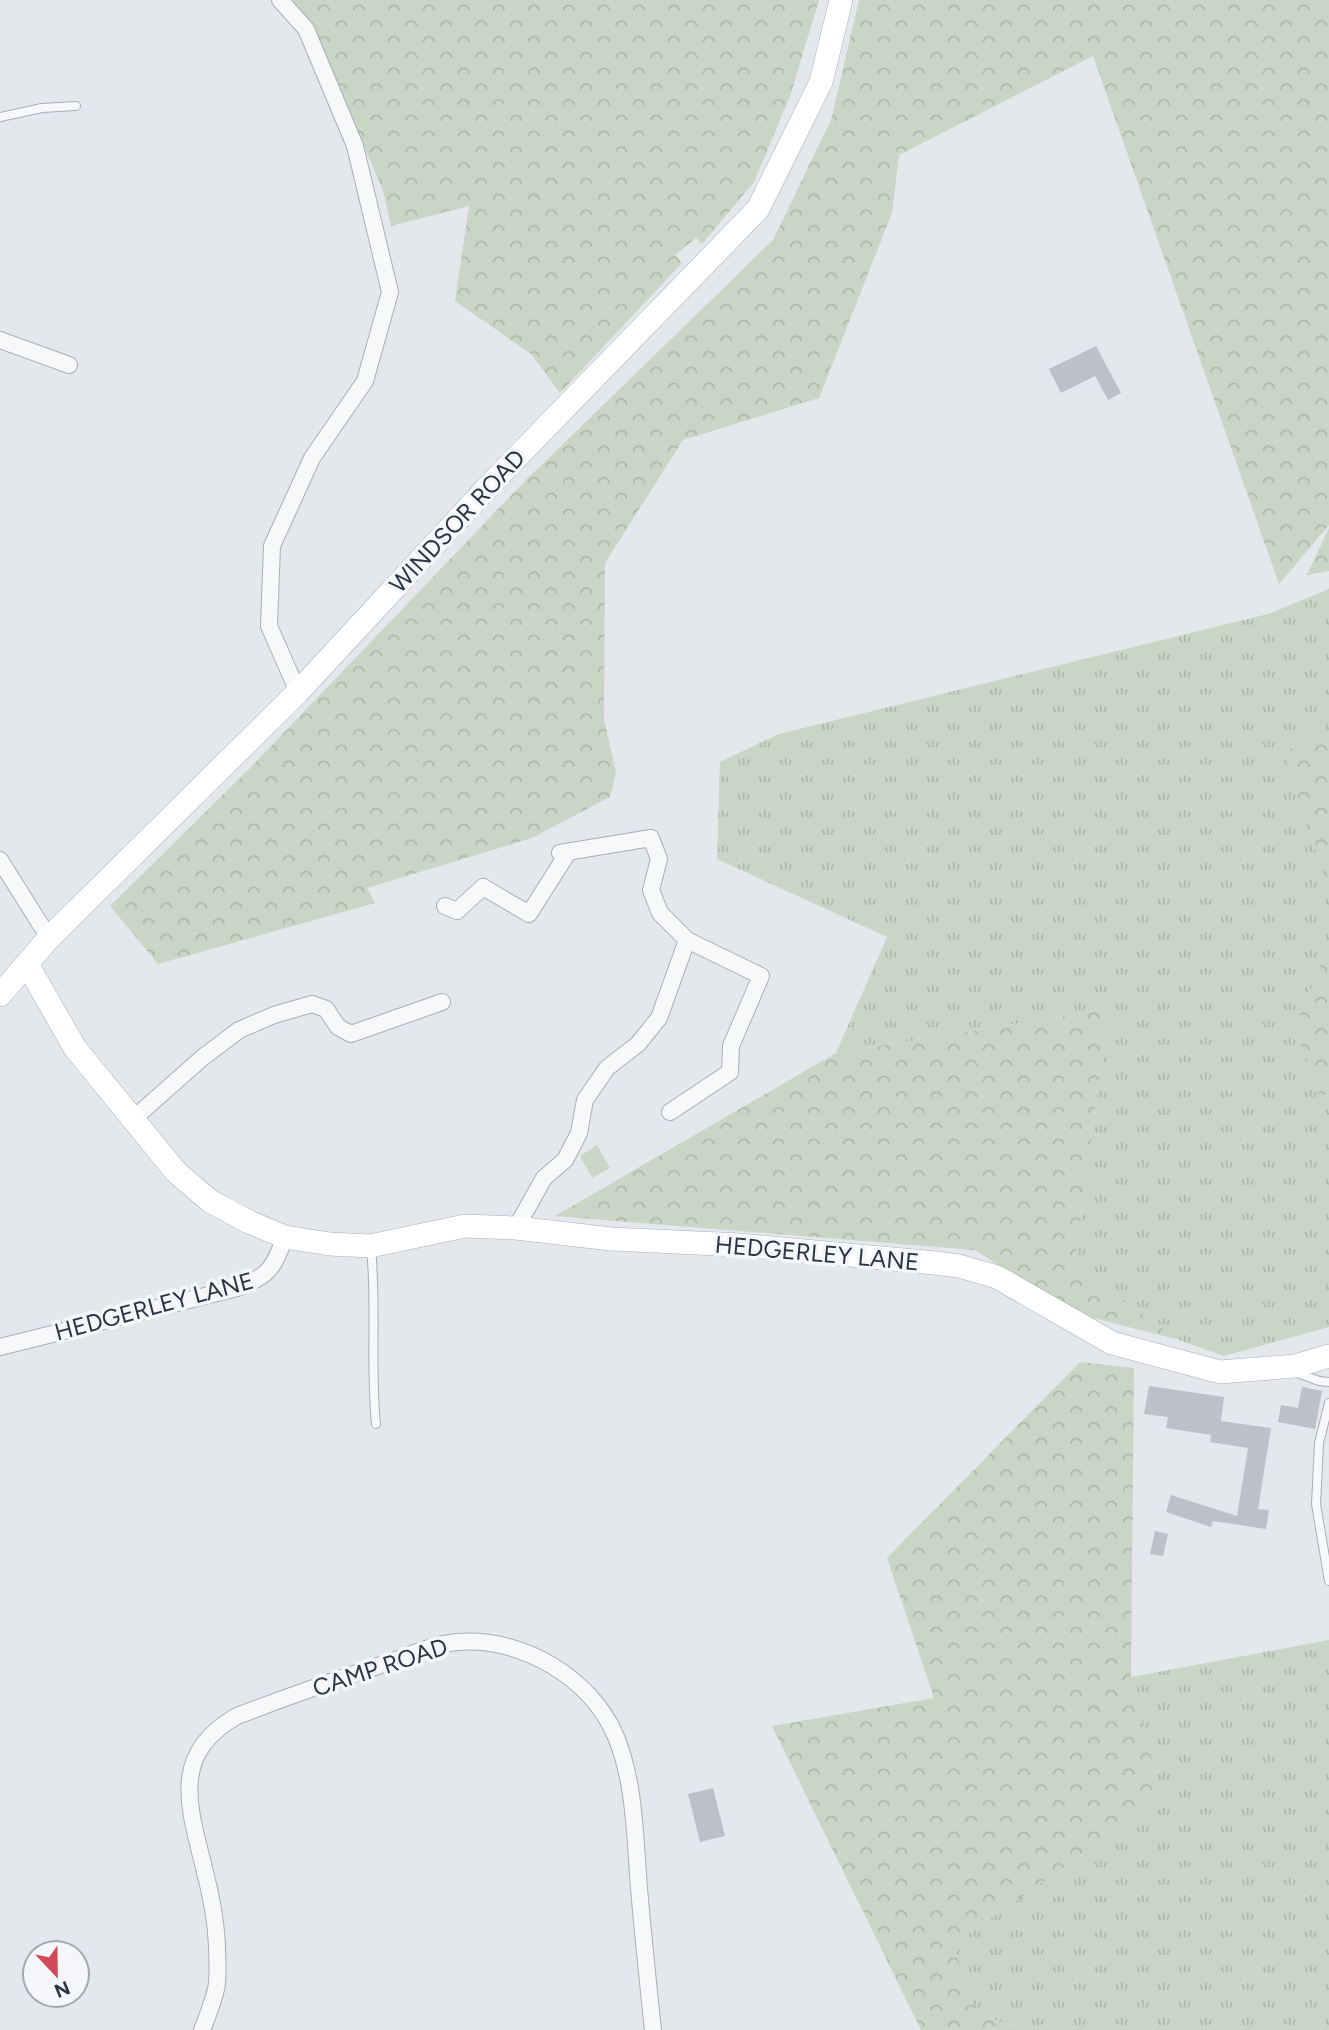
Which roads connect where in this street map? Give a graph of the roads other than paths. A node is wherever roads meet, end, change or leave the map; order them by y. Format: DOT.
graph roads {
  1 [pos="280,0"];
  2 [pos="841,0"];
  3 [pos="76,106"];
  4 [pos="0,117"];
  5 [pos="0,340"];
  6 [pos="69,365"];
  7 [pos="298,692"];
  8 [pos="0,860"];
  9 [pos="445,906"];
  10 [pos="49,938"];
  11 [pos="687,940"];
  12 [pos="27,964"];
  13 [pos="0,995"];
  14 [pos="442,1002"];
  15 [pos="670,1112"];
  16 [pos="132,1120"];
  17 [pos="516,1228"];
  18 [pos="285,1237"];
  19 [pos="370,1245"];
  20 [pos="0,1347"];
  21 [pos="1329,1356"];
  22 [pos="1287,1366"];
  23 [pos="1329,1382"];
  24 [pos="1329,1403"];
  25 [pos="376,1424"];
  26 [pos="1329,1581"];
  27 [pos="202,2030"];
  28 [pos="653,2030"];
  1 -- 7 [label="street"];
  2 -- 7 [label="street, WINDSOR ROAD"];
  3 -- 4 [label="lane"];
  5 -- 6 [label="street"];
  7 -- 10 [label="street, WINDSOR ROAD"];
  8 -- 10 [label="street"];
  9 -- 11 [label="street"];
  10 -- 12 [label="street, WINDSOR ROAD"];
  11 -- 15 [label="street"];
  11 -- 17 [label="street"];
  12 -- 13 [label="street, WINDSOR ROAD"];
  12 -- 16 [label="street, HEDGERLEY LANE"];
  14 -- 16 [label="street"];
  16 -- 18 [label="street, HEDGERLEY LANE"];
  17 -- 19 [label="street, HEDGERLEY LANE"];
  17 -- 22 [label="street, HEDGERLEY LANE"];
  18 -- 19 [label="street, HEDGERLEY LANE"];
  18 -- 20 [label="street, HEDGERLEY LANE"];
  19 -- 25 [label="lane"];
  21 -- 22 [label="street, HEDGERLEY LANE"];
  22 -- 23 [label="lane"];
  24 -- 26 [label="lane"];
  27 -- 28 [label="street, CAMP ROAD"];
}
